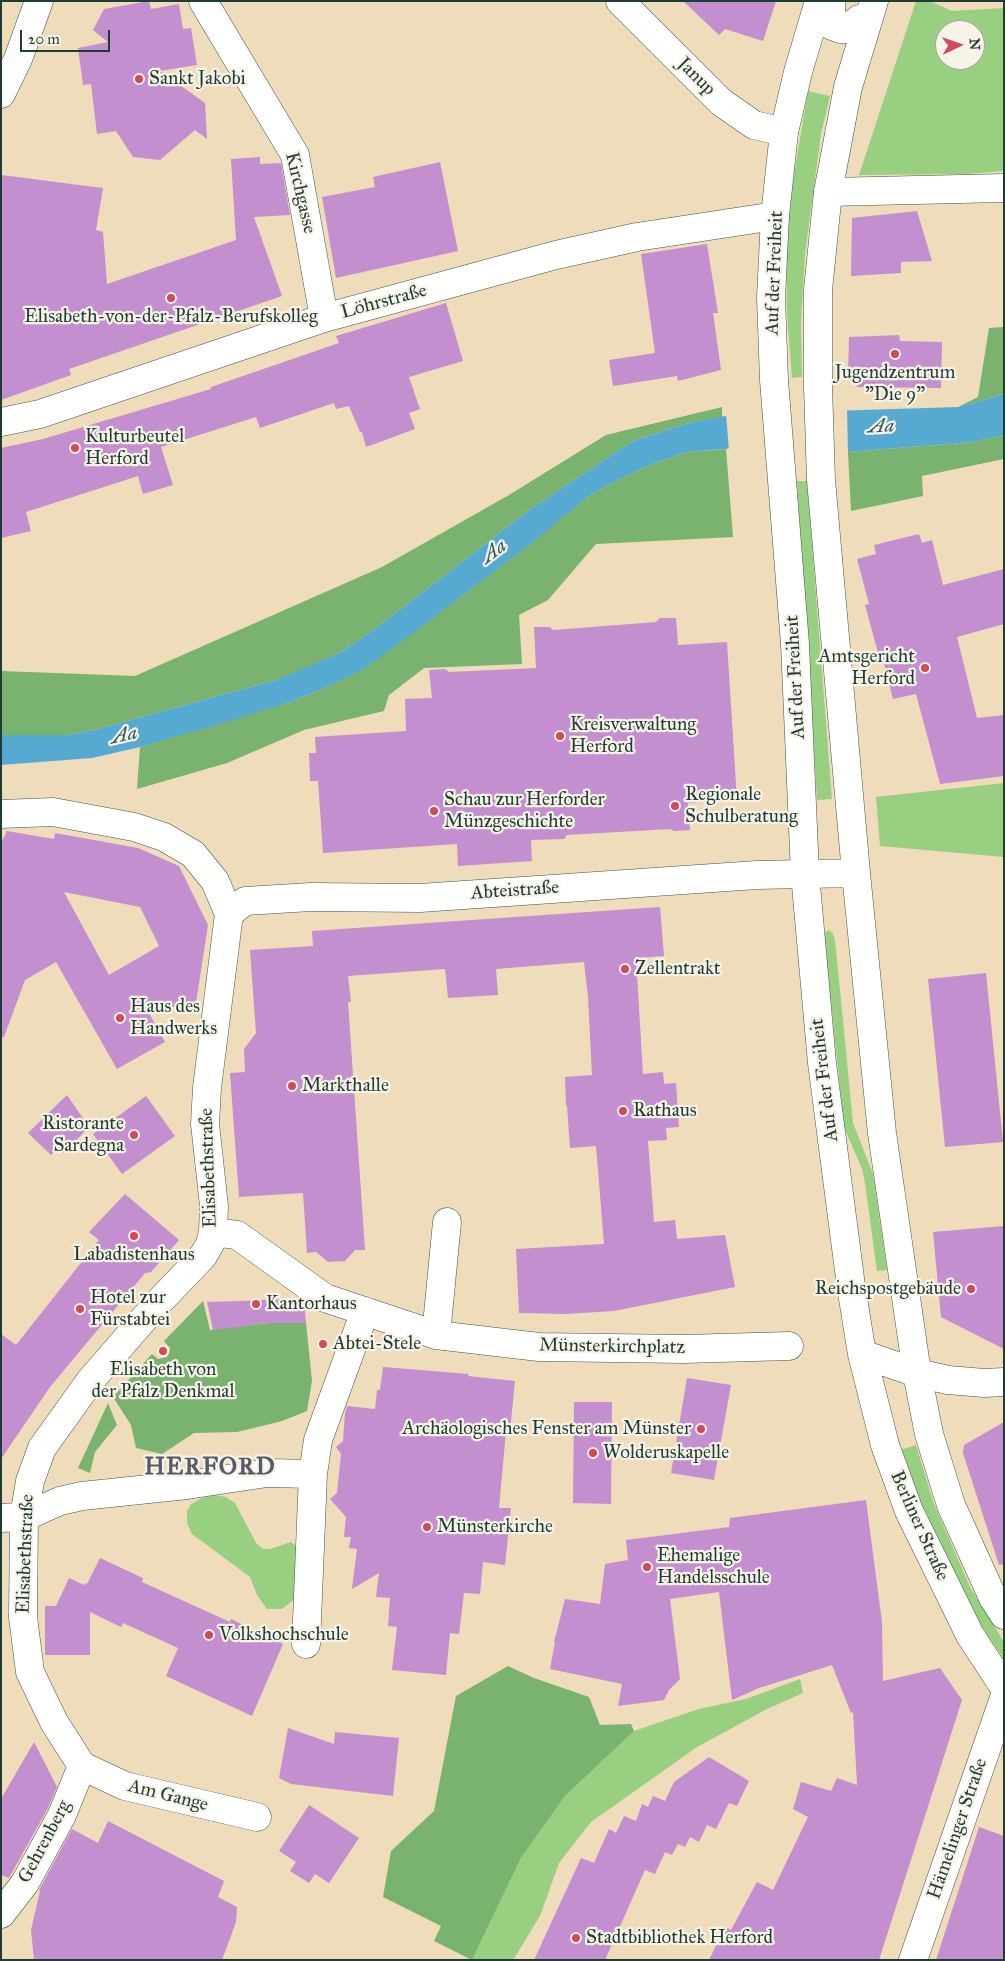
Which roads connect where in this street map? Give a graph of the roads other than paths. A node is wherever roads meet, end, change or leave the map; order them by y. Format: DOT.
graph roads {
  1 [pos="39,1"];
  2 [pos="203,1"];
  3 [pos="620,1"];
  4 [pos="819,1"];
  5 [pos="831,1"];
  6 [pos="871,10"];
  7 [pos="1,94"];
  8 [pos="784,132"];
  9 [pos="1004,188"];
  10 [pos="828,192"];
  11 [pos="775,216"];
  12 [pos="324,318"];
  13 [pos="1,422"];
  14 [pos="1,814"];
  15 [pos="856,873"];
  16 [pos="805,874"];
  17 [pos="229,914"];
  18 [pos="447,1222"];
  19 [pos="213,1232"];
  20 [pos="365,1311"];
  21 [pos="436,1335"];
  22 [pos="789,1346"];
  23 [pos="862,1354"];
  24 [pos="917,1372"];
  25 [pos="1004,1382"];
  26 [pos="313,1474"];
  27 [pos="13,1518"];
  28 [pos="1004,1614"];
  29 [pos="306,1644"];
  30 [pos="1004,1687"];
  31 [pos="1004,1698"];
  32 [pos="82,1766"];
  33 [pos="257,1817"];
  34 [pos="1,1914"];
  35 [pos="913,1960"];
  1 -- 7 [label="street"];
  2 -- 12 [label="street, Kirchgasse"];
  3 -- 8 [label="street, Janup"];
  4 -- 8 [label="street, Auf der Freiheit"];
  5 -- 6 [label="street"];
  6 -- 10 [label="street"];
  8 -- 11 [label="street, Auf der Freiheit"];
  9 -- 10 [label="street"];
  10 -- 15 [label="street"];
  11 -- 12 [label="street, Löhrstraße"];
  11 -- 16 [label="street, Auf der Freiheit"];
  12 -- 13 [label="street, Löhrstraße"];
  14 -- 17 [label="street"];
  15 -- 16 [label="street, Abteistraße"];
  15 -- 24 [label="street"];
  16 -- 17 [label="street, Abteistraße"];
  16 -- 23 [label="street, Auf der Freiheit"];
  17 -- 19 [label="street, Elisabethstraße"];
  18 -- 21 [label="street"];
  19 -- 20 [label="street, Münsterkirchplatz"];
  19 -- 27 [label="street, Elisabethstraße"];
  20 -- 21 [label="street, Münsterkirchplatz"];
  20 -- 26 [label="street"];
  21 -- 22 [label="street, Münsterkirchplatz"];
  23 -- 24 [label="street"];
  23 -- 30 [label="street, Berliner Straße"];
  24 -- 25 [label="street"];
  24 -- 28 [label="street, Berliner Straße"];
  26 -- 27 [label="street"];
  26 -- 29 [label="street"];
  27 -- 32 [label="street, Elisabethstraße"];
  31 -- 35 [label="street, Hämelinger Straße"];
  32 -- 33 [label="street, Am Gange"];
  32 -- 34 [label="street, Gehrenberg"];
}
